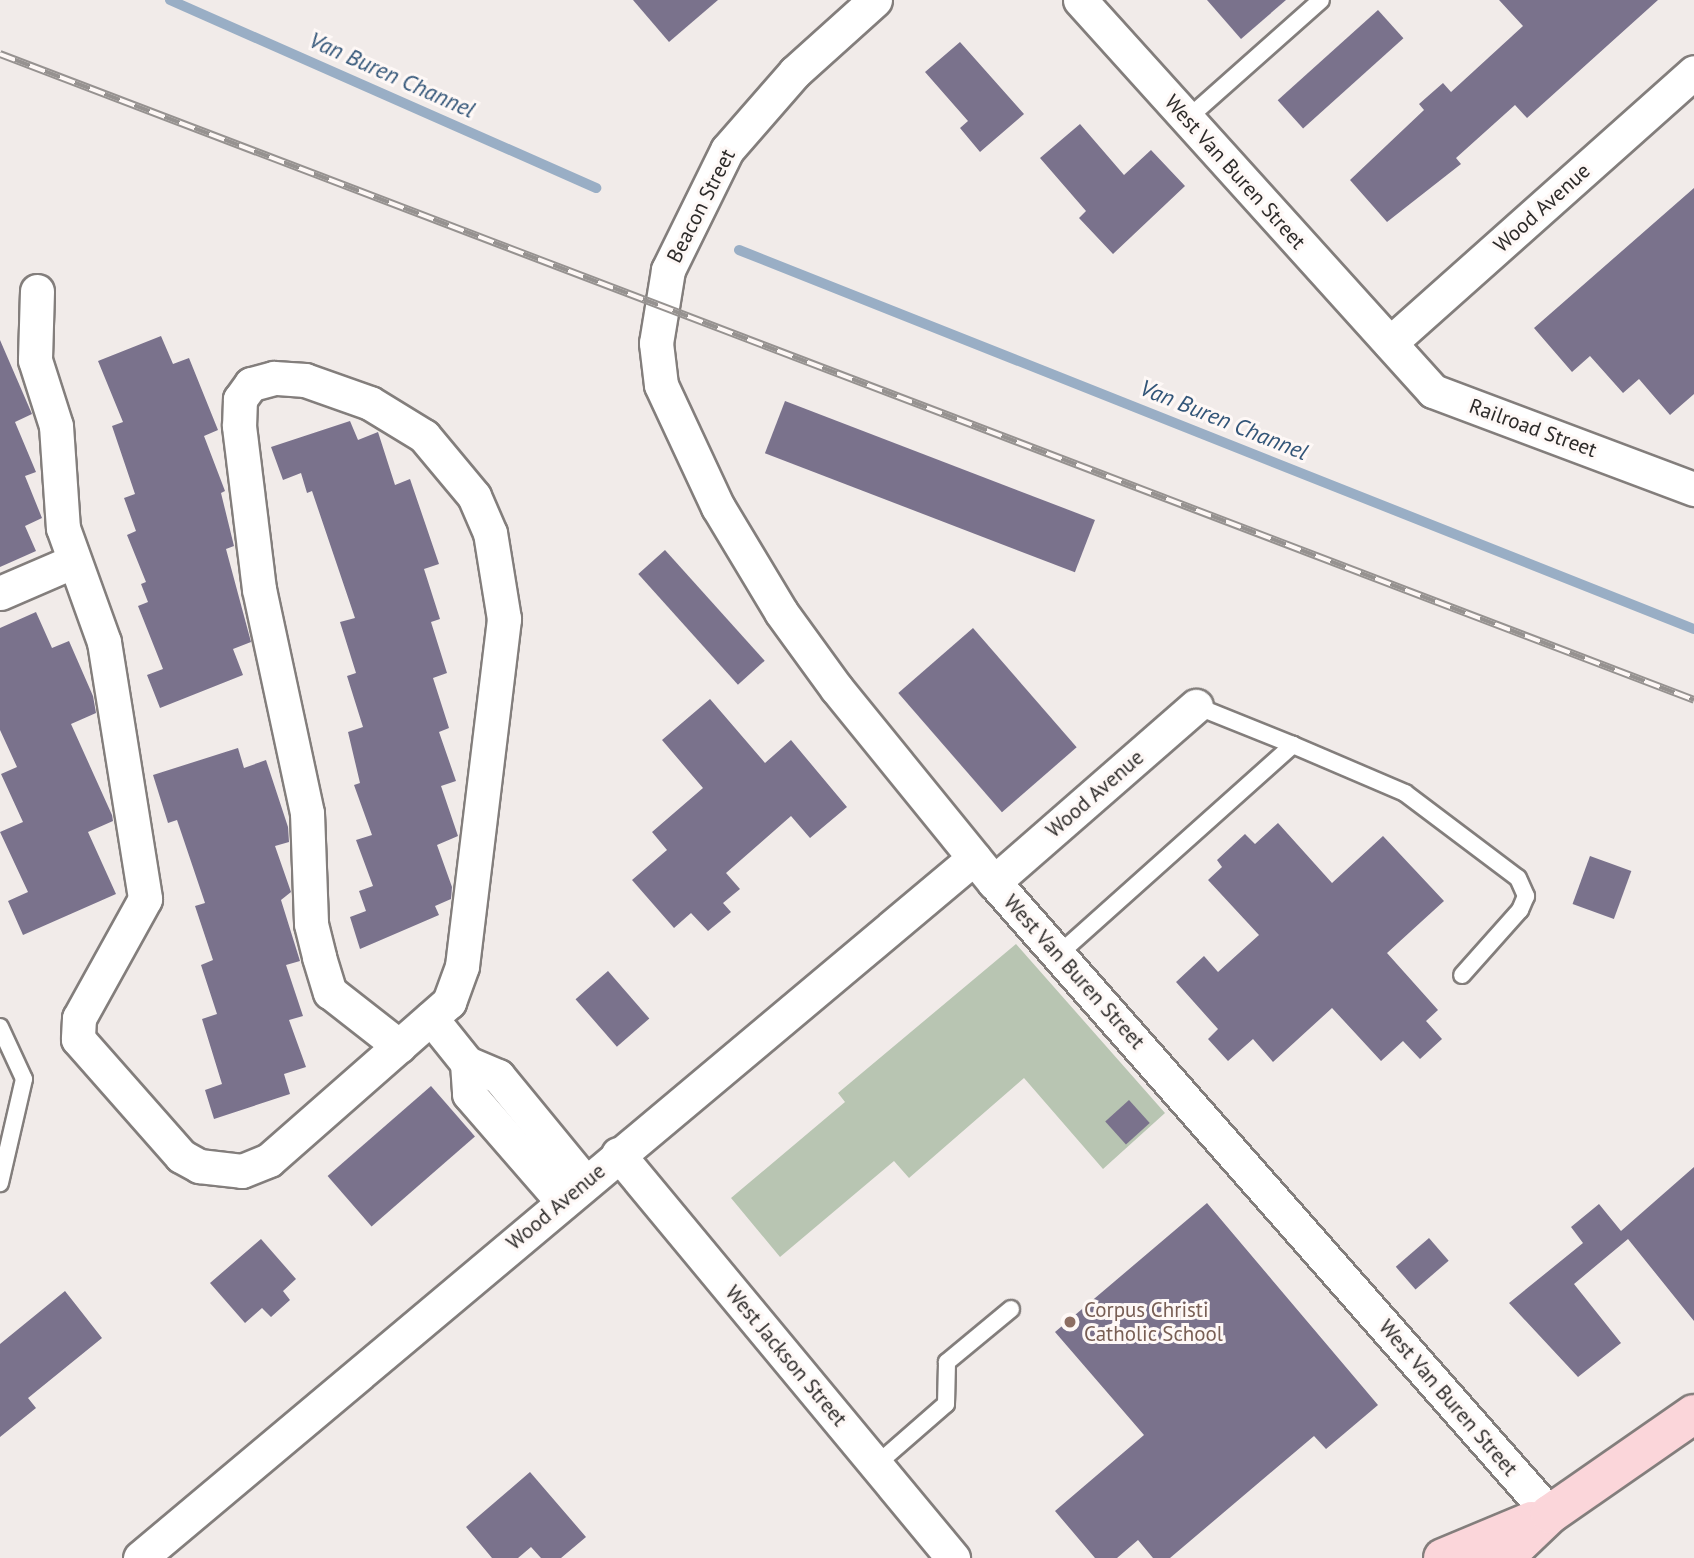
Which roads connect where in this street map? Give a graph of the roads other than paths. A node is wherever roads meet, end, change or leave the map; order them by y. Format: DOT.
graph roads {
  1 [pos="875,0"];
  2 [pos="1080,0"];
  3 [pos="1321,0"];
  4 [pos="1694,72"];
  5 [pos="1187,119"];
  6 [pos="37,291"];
  7 [pos="1390,343"];
  8 [pos="661,384"];
  9 [pos="1690,481"];
  10 [pos="72,562"];
  11 [pos="0,593"];
  12 [pos="1196,706"];
  13 [pos="1293,745"];
  14 [pos="984,870"];
  15 [pos="1059,954"];
  16 [pos="1462,975"];
  17 [pos="431,1018"];
  18 [pos="0,1027"];
  19 [pos="399,1046"];
  20 [pos="618,1154"];
  21 [pos="0,1183"];
  22 [pos="574,1192"];
  23 [pos="1010,1309"];
  24 [pos="1694,1414"];
  25 [pos="876,1465"];
  26 [pos="1550,1514"];
  27 [pos="140,1558"];
  28 [pos="953,1558"];
  29 [pos="1443,1558"];
  30 [pos="1504,1558"];
  1 -- 8 [label="street, Beacon Street"];
  2 -- 5 [label="street, West Van Buren Street"];
  3 -- 5 [label="lane"];
  4 -- 7 [label="street, Wood Avenue"];
  5 -- 7 [label="street, West Van Buren Street"];
  6 -- 10 [label="street"];
  7 -- 9 [label="street, Railroad Street"];
  8 -- 14 [label="street, West Van Buren Street"];
  10 -- 11 [label="street"];
  10 -- 19 [label="street"];
  12 -- 13 [label="lane"];
  12 -- 14 [label="street, Wood Avenue"];
  13 -- 15 [label="lane"];
  13 -- 16 [label="lane"];
  14 -- 15 [label="street, West Van Buren Street"];
  14 -- 20 [label="street, Wood Avenue"];
  15 -- 26 [label="street, West Van Buren Street"];
  17 -- 19 [label="street"];
  17 -- 19 [label="street"];
  17 -- 22 [label="street"];
  18 -- 21 [label="lane"];
  20 -- 22 [label="street, Wood Avenue"];
  20 -- 25 [label="street, West Jackson Street"];
  22 -- 27 [label="street, Wood Avenue"];
  23 -- 25 [label="lane"];
  24 -- 26 [label="main road"];
  25 -- 28 [label="street, West Jackson Street"];
  26 -- 29 [label="main road"];
  26 -- 30 [label="main road"];
}
